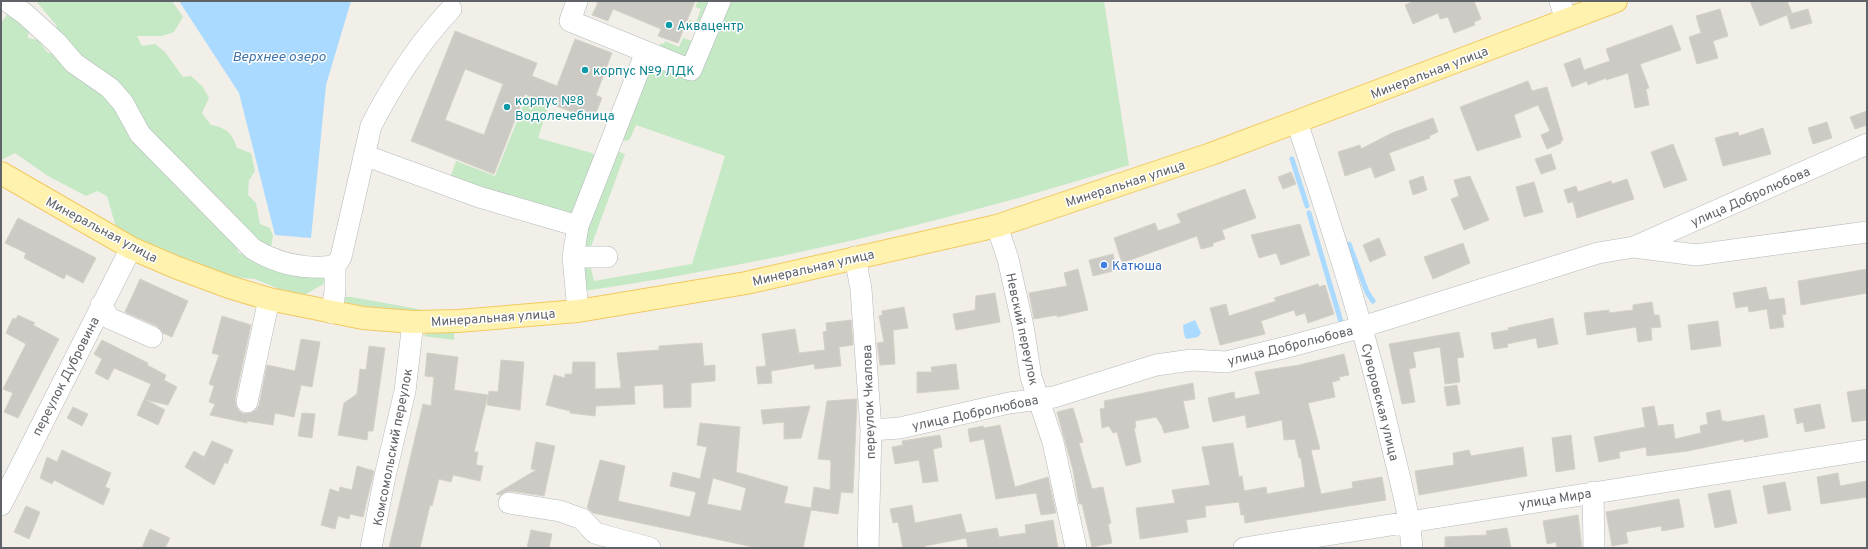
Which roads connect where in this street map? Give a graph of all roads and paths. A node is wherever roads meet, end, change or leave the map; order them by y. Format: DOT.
graph roads {
  1 [pos="7,1"];
  2 [pos="577,1"];
  3 [pos="720,1"];
  4 [pos="1616,1"];
  5 [pos="451,9"];
  6 [pos="1563,10"];
  7 [pos="646,52"];
  8 [pos="1297,122"];
  9 [pos="1867,144"];
  10 [pos="364,155"];
  11 [pos="1,173"];
  12 [pos="578,226"];
  13 [pos="997,226"];
  14 [pos="1867,232"];
  15 [pos="1634,247"];
  16 [pos="131,248"];
  17 [pos="573,256"];
  18 [pos="606,257"];
  19 [pos="855,257"];
  20 [pos="335,266"];
  21 [pos="269,299"];
  22 [pos="101,305"];
  23 [pos="578,311"];
  24 [pos="332,313"];
  25 [pos="413,322"];
  26 [pos="1362,327"];
  27 [pos="152,337"];
  28 [pos="1038,399"];
  29 [pos="247,402"];
  30 [pos="871,430"];
  31 [pos="1867,450"];
  32 [pos="1593,492"];
  33 [pos="509,503"];
  34 [pos="1,505"];
  35 [pos="1410,522"];
  36 [pos="591,540"];
  37 [pos="371,548"];
  38 [pos="650,548"];
  39 [pos="868,548"];
  40 [pos="1076,548"];
  41 [pos="1244,548"];
  42 [pos="1412,548"];
  43 [pos="1594,548"];
  1 -- 20 [label="street"];
  2 -- 7 [label="street"];
  3 -- 7 [label="street"];
  4 -- 6 [label="main road, Минеральная улица"];
  5 -- 10 [label="street"];
  6 -- 8 [label="main road, Минеральная улица"];
  7 -- 12 [label="street"];
  8 -- 13 [label="main road, Минеральная улица"];
  8 -- 26 [label="street, Суворовская улица"];
  9 -- 15 [label="street, улица Добролюбова"];
  10 -- 12 [label="street"];
  10 -- 20 [label="street"];
  11 -- 16 [label="main road, Минеральная улица"];
  12 -- 17 [label="street"];
  13 -- 19 [label="main road, Минеральная улица"];
  13 -- 28 [label="street, Невский переулок"];
  14 -- 15 [label="street, улица Добролюбова"];
  15 -- 26 [label="street, улица Добролюбова"];
  16 -- 21 [label="main road, Минеральная улица"];
  16 -- 22 [label="street, переулок Дубровина"];
  17 -- 18 [label="street"];
  17 -- 23 [label="street"];
  19 -- 23 [label="main road, Минеральная улица"];
  19 -- 30 [label="street, переулок Чкалова"];
  20 -- 24 [label="street"];
  21 -- 24 [label="main road, Минеральная улица"];
  21 -- 29 [label="street"];
  22 -- 27 [label="street"];
  22 -- 34 [label="street, переулок Дубровина"];
  23 -- 25 [label="main road, Минеральная улица"];
  24 -- 25 [label="main road, Минеральная улица"];
  25 -- 37 [label="street, Комсомольский переулок"];
  26 -- 28 [label="street, улица Добролюбова"];
  26 -- 35 [label="street, Суворовская улица"];
  28 -- 30 [label="street, улица Добролюбова"];
  28 -- 40 [label="street, Невский переулок"];
  30 -- 39 [label="street, переулок Чкалова"];
  31 -- 32 [label="street, улица Мира"];
  32 -- 35 [label="street, улица Мира"];
  32 -- 43 [label="street"];
  33 -- 36 [label="street"];
  35 -- 41 [label="street, улица Мира"];
  35 -- 42 [label="street, Суворовская улица"];
  36 -- 38 [label="street"];
}
